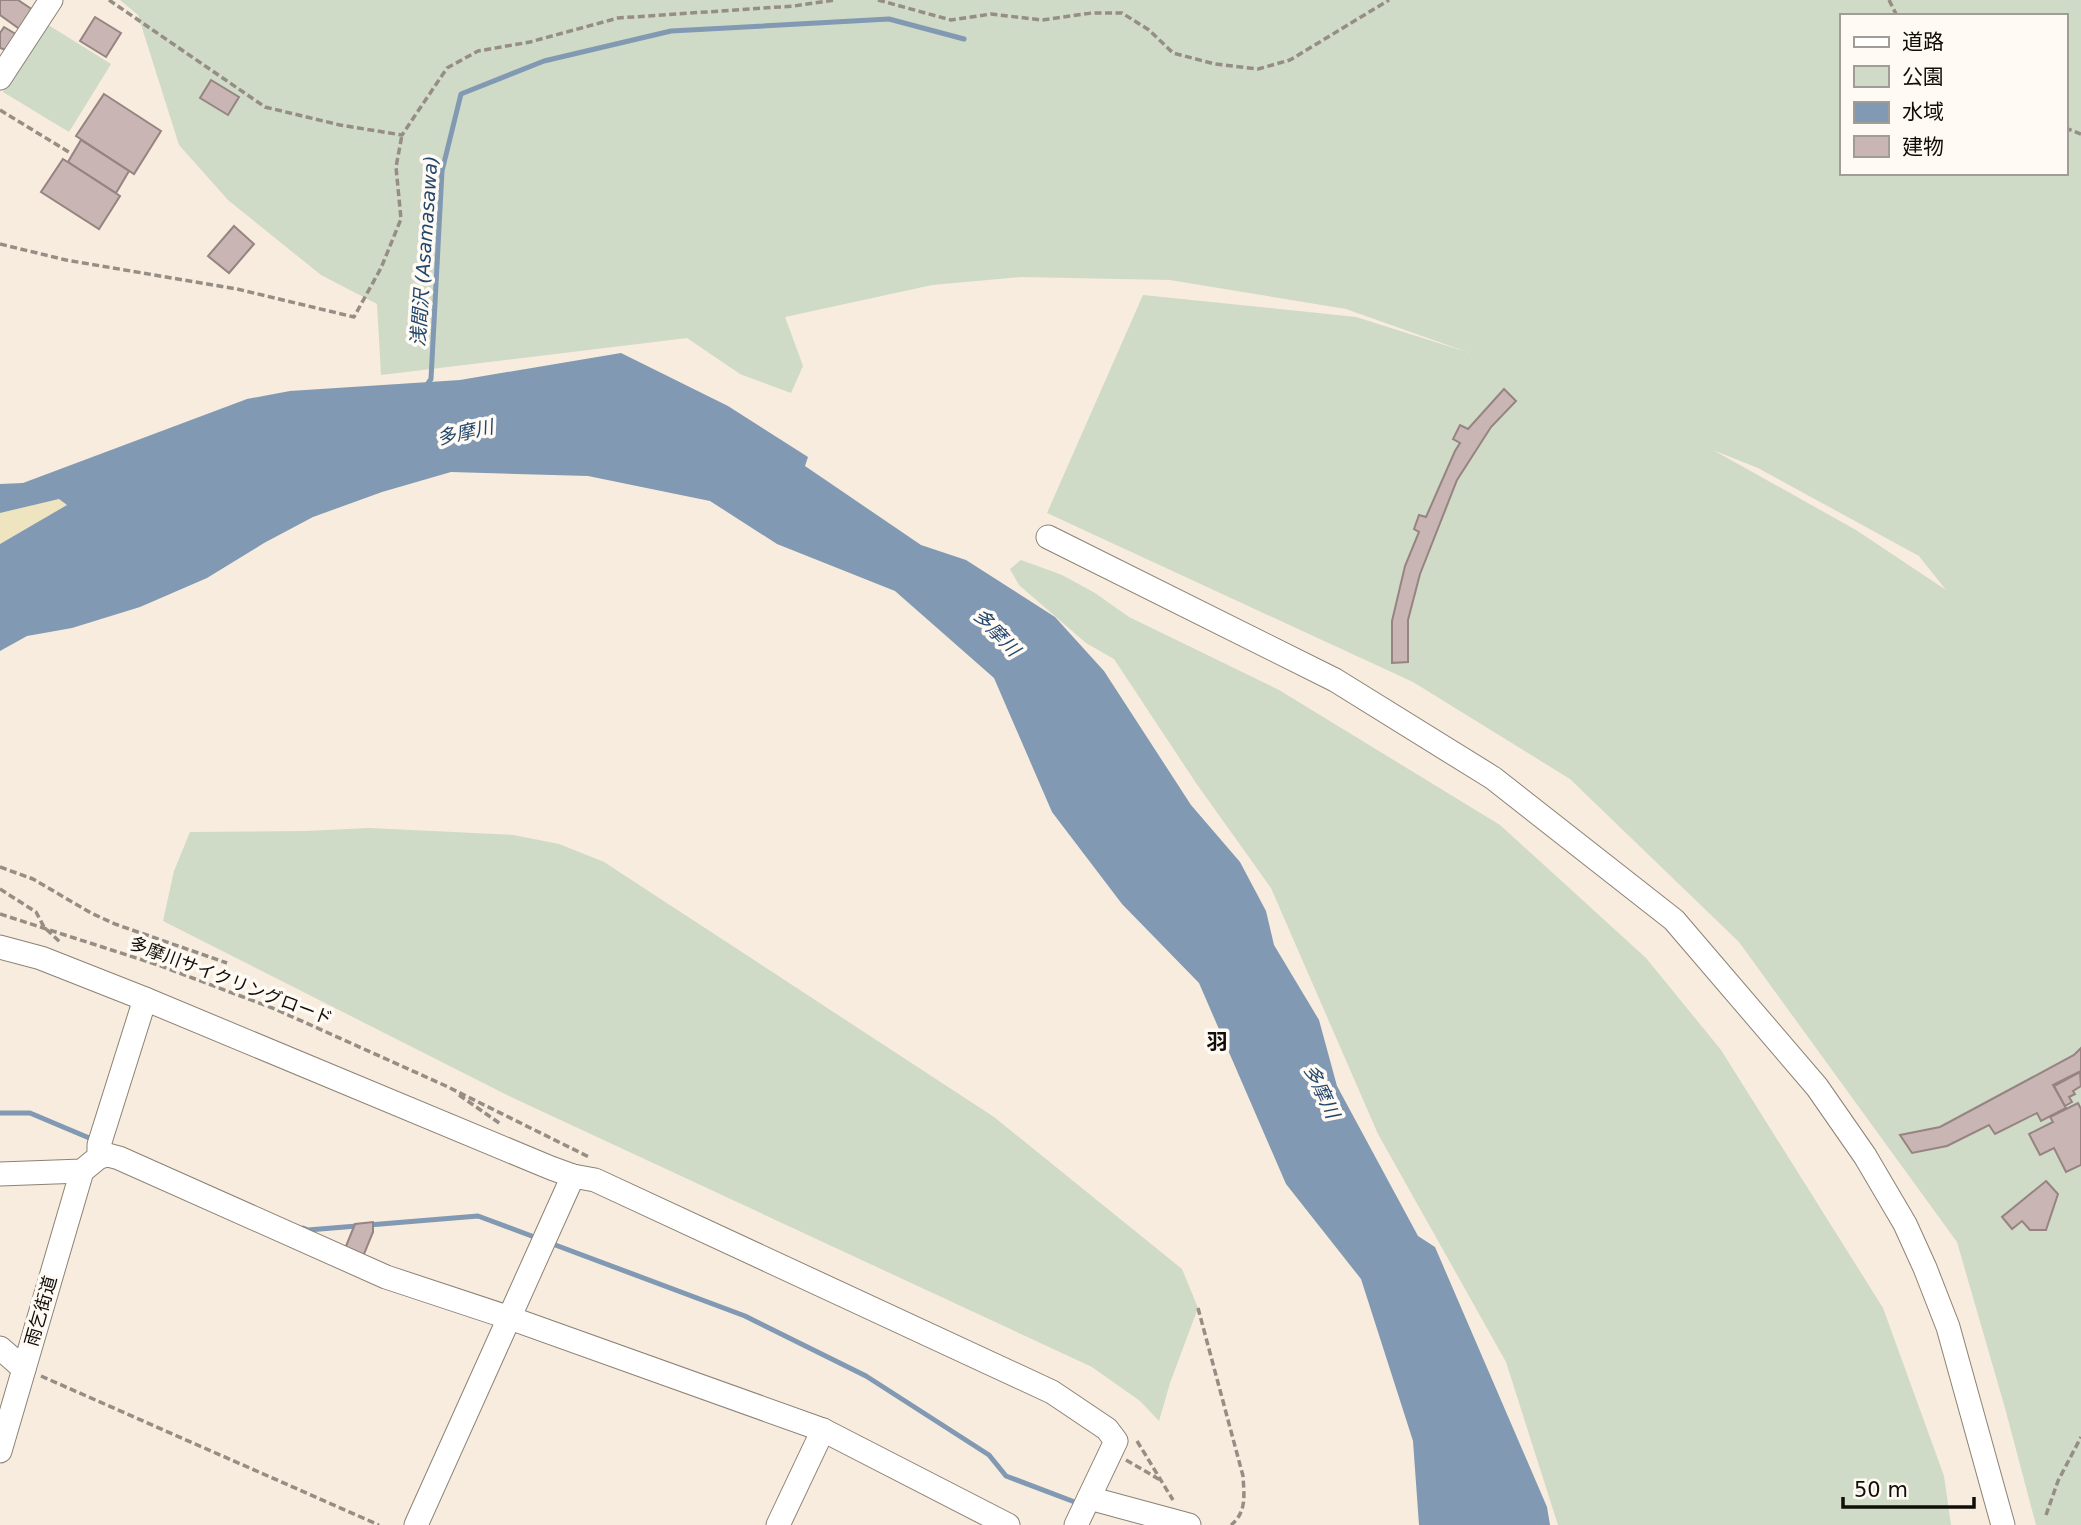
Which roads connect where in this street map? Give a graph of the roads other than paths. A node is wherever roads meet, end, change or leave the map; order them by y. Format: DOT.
graph roads {
  1 [pos="51,0"];
  2 [pos="3,68"];
  3 [pos="1048,537"];
  4 [pos="0,947"];
  5 [pos="145,999"];
  6 [pos="95,1152"];
  7 [pos="0,1174"];
  8 [pos="573,1176"];
  9 [pos="510,1318"];
  10 [pos="0,1348"];
  11 [pos="24,1369"];
  12 [pos="822,1430"];
  13 [pos="0,1451"];
  14 [pos="1084,1508"];
  15 [pos="416,1525"];
  16 [pos="778,1525"];
  17 [pos="1008,1525"];
  18 [pos="1189,1525"];
  19 [pos="2003,1525"];
  1 -- 2 [label="street"];
  3 -- 19 [label="street"];
  4 -- 5 [label="street"];
  5 -- 6 [label="street, 雨乞街道"];
  5 -- 8 [label="street"];
  6 -- 7 [label="street"];
  6 -- 9 [label="street"];
  6 -- 11 [label="street, 雨乞街道"];
  8 -- 9 [label="street"];
  8 -- 14 [label="street"];
  9 -- 12 [label="street"];
  9 -- 15 [label="street"];
  10 -- 11 [label="street"];
  11 -- 13 [label="street, 雨乞街道"];
  12 -- 16 [label="street"];
  12 -- 17 [label="street"];
  14 -- 18 [label="street"];
}
